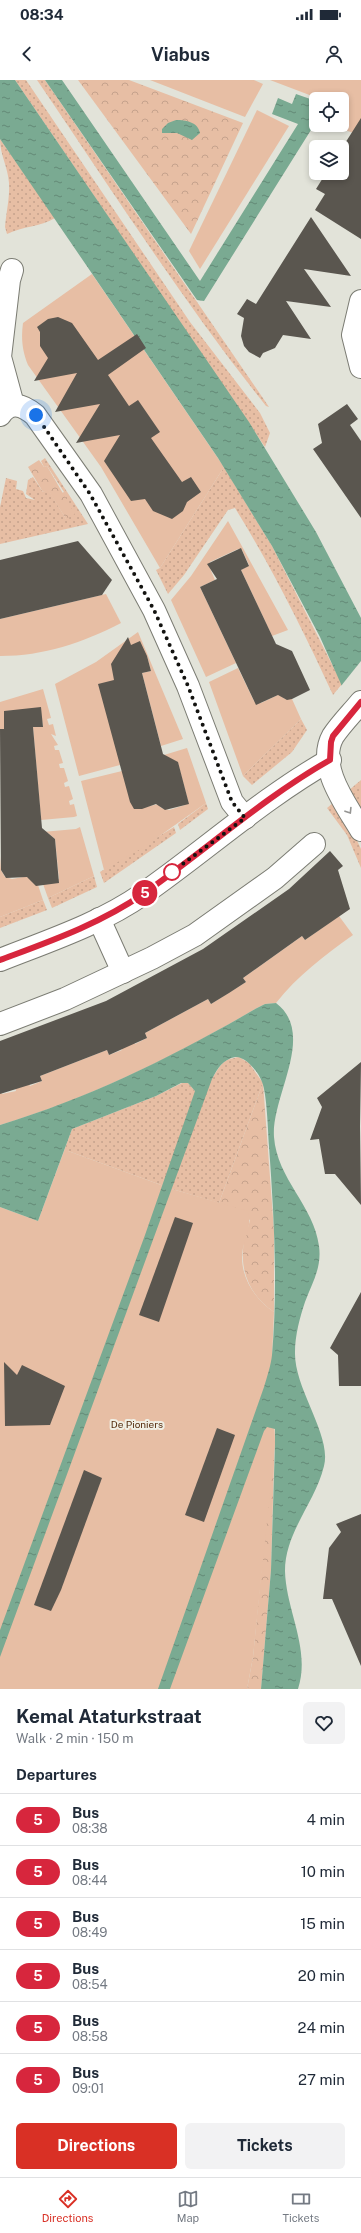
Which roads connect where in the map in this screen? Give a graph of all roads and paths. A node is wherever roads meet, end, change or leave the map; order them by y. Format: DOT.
graph roads {
  1 [pos="12,270"];
  2 [pos="361,301"];
  3 [pos="361,367"];
  4 [pos="7,410"];
  5 [pos="361,702"];
  6 [pos="330,760"];
  7 [pos="245,818"];
  8 [pos="361,830"];
  9 [pos="314,844"];
  10 [pos="99,919"];
  11 [pos="0,960"];
  12 [pos="123,972"];
  13 [pos="0,1024"];
  1 -- 4 [label="street"];
  2 -- 3 [label="street"];
  4 -- 7 [label="street"];
  5 -- 6 [label="street"];
  6 -- 7 [label="street"];
  6 -- 8 [label="street, one-way"];
  7 -- 10 [label="street"];
  9 -- 12 [label="street"];
  10 -- 11 [label="street"];
  10 -- 12 [label="street"];
  12 -- 13 [label="street"];
}
